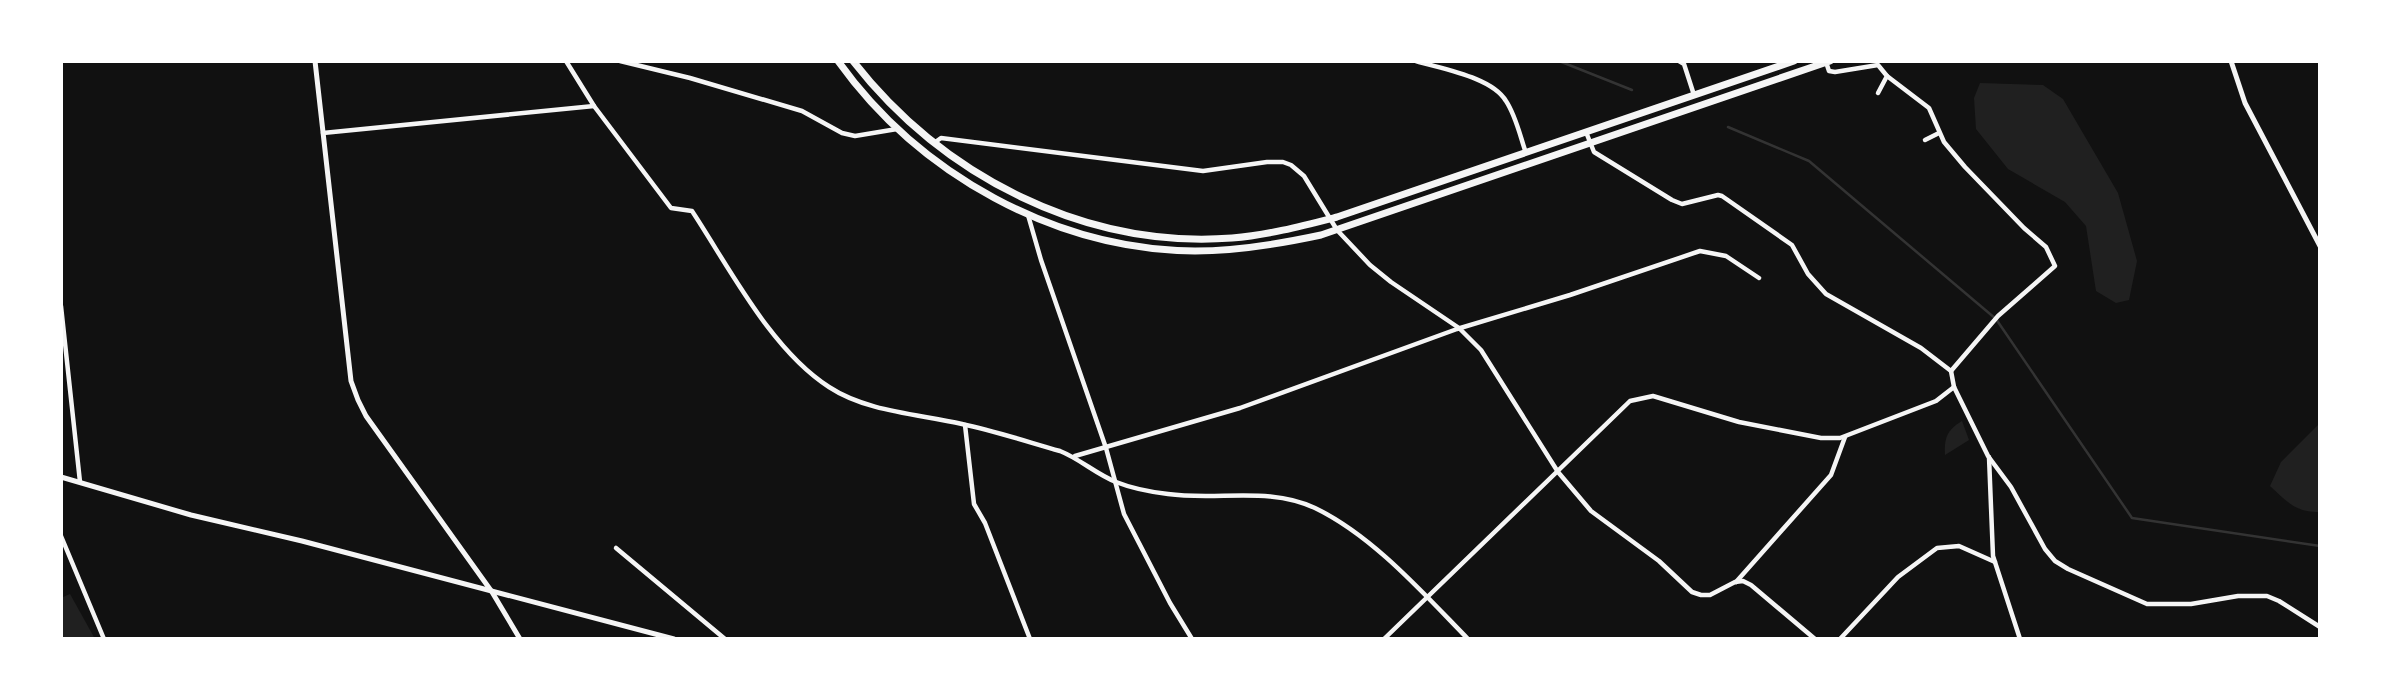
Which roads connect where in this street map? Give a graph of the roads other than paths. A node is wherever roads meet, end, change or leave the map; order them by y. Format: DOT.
graph roads {
  1 [pos="315,61"];
  2 [pos="566,61"];
  3 [pos="620,61"];
  4 [pos="838,61"];
  5 [pos="853,61"];
  6 [pos="1416,61"];
  7 [pos="1679,61"];
  8 [pos="1794,61"];
  9 [pos="2231,61"];
  10 [pos="1827,62"];
  11 [pos="1887,76"];
  12 [pos="1878,93"];
  13 [pos="1694,96"];
  14 [pos="594,106"];
  15 [pos="898,128"];
  16 [pos="1587,132"];
  17 [pos="323,133"];
  18 [pos="1939,133"];
  19 [pos="1925,140"];
  20 [pos="933,143"];
  21 [pos="1591,144"];
  22 [pos="1526,153"];
  23 [pos="1028,215"];
  24 [pos="1329,219"];
  25 [pos="1337,230"];
  26 [pos="2320,246"];
  27 [pos="1759,278"];
  28 [pos="61,306"];
  29 [pos="1459,328"];
  30 [pos="1951,370"];
  31 [pos="1955,387"];
  32 [pos="965,425"];
  33 [pos="1846,436"];
  34 [pos="1106,448"];
  35 [pos="1989,456"];
  36 [pos="1074,457"];
  37 [pos="1558,471"];
  38 [pos="61,477"];
  39 [pos="80,482"];
  40 [pos="1115,482"];
  41 [pos="61,536"];
  42 [pos="616,548"];
  43 [pos="1995,562"];
  44 [pos="1735,582"];
  45 [pos="492,592"];
  46 [pos="1427,597"];
  47 [pos="2320,626"];
  48 [pos="104,639"];
  49 [pos="520,639"];
  50 [pos="674,639"];
  51 [pos="725,639"];
  52 [pos="1030,639"];
  53 [pos="1192,639"];
  54 [pos="1384,639"];
  55 [pos="1468,639"];
  56 [pos="1815,639"];
  57 [pos="1840,639"];
  58 [pos="2020,639"];
  1 -- 17 [label="street"];
  2 -- 14 [label="street"];
  3 -- 15 [label="street"];
  4 -- 15 [label="highway"];
  5 -- 20 [label="highway"];
  6 -- 22 [label="street"];
  7 -- 13 [label="street"];
  8 -- 13 [label="highway"];
  9 -- 26 [label="street"];
  10 -- 11 [label="street"];
  10 -- 21 [label="highway"];
  11 -- 12 [label="street"];
  11 -- 18 [label="street"];
  13 -- 16 [label="highway"];
  14 -- 17 [label="street"];
  14 -- 32 [label="street"];
  15 -- 23 [label="highway"];
  16 -- 21 [label="street"];
  16 -- 22 [label="highway"];
  17 -- 45 [label="street"];
  18 -- 19 [label="street"];
  18 -- 30 [label="street"];
  20 -- 24 [label="highway"];
  20 -- 24 [label="street"];
  21 -- 25 [label="highway"];
  21 -- 30 [label="street"];
  22 -- 24 [label="highway"];
  23 -- 25 [label="highway"];
  23 -- 34 [label="street"];
  24 -- 25 [label="street"];
  25 -- 29 [label="street"];
  27 -- 29 [label="street"];
  28 -- 39 [label="street"];
  29 -- 34 [label="street"];
  29 -- 37 [label="street"];
  30 -- 31 [label="street"];
  31 -- 33 [label="street"];
  31 -- 35 [label="street"];
  32 -- 36 [label="street"];
  32 -- 52 [label="street"];
  33 -- 37 [label="street"];
  33 -- 44 [label="street"];
  34 -- 36 [label="street"];
  34 -- 40 [label="street"];
  35 -- 43 [label="street"];
  35 -- 47 [label="street"];
  36 -- 40 [label="street"];
  37 -- 44 [label="street"];
  37 -- 46 [label="street"];
  38 -- 39 [label="street"];
  39 -- 45 [label="street"];
  40 -- 46 [label="street"];
  40 -- 53 [label="street"];
  41 -- 48 [label="street"];
  42 -- 51 [label="street"];
  43 -- 57 [label="street"];
  43 -- 58 [label="street"];
  44 -- 56 [label="street"];
  45 -- 49 [label="street"];
  45 -- 50 [label="street"];
  46 -- 54 [label="street"];
  46 -- 55 [label="street"];
}
